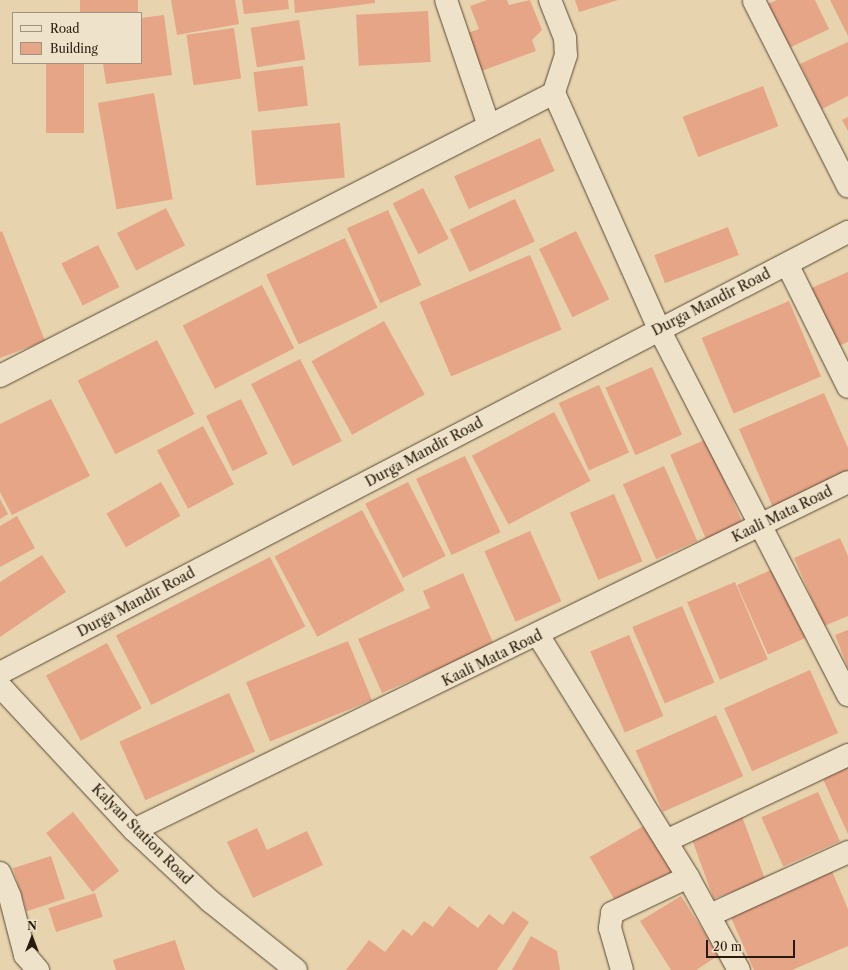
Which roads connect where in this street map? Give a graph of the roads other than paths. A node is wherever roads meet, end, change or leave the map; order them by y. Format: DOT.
graph roads {
  1 [pos="446,0"];
  2 [pos="535,0"];
  3 [pos="550,0"];
  4 [pos="754,1"];
  5 [pos="546,32"];
  6 [pos="554,93"];
  7 [pos="489,126"];
  8 [pos="848,186"];
  9 [pos="848,232"];
  10 [pos="787,264"];
  11 [pos="659,329"];
  12 [pos="0,376"];
  13 [pos="848,386"];
  14 [pos="848,482"];
  15 [pos="762,524"];
  16 [pos="538,635"];
  17 [pos="0,673"];
  18 [pos="0,686"];
  19 [pos="848,696"];
  20 [pos="848,755"];
  21 [pos="134,830"];
  22 [pos="666,841"];
  23 [pos="848,852"];
  24 [pos="0,873"];
  25 [pos="688,877"];
  26 [pos="710,915"];
  27 [pos="38,970"];
  28 [pos="296,970"];
  29 [pos="622,970"];
  30 [pos="739,970"];
  1 -- 7 [label="street"];
  2 -- 5 [label="street"];
  3 -- 6 [label="street"];
  4 -- 8 [label="street"];
  6 -- 7 [label="street"];
  6 -- 11 [label="street"];
  7 -- 12 [label="street"];
  9 -- 10 [label="street, Durga Mandir Road"];
  10 -- 11 [label="street, Durga Mandir Road"];
  10 -- 13 [label="street"];
  11 -- 15 [label="street"];
  11 -- 17 [label="street, Durga Mandir Road"];
  14 -- 15 [label="street, Kaali Mata Road"];
  15 -- 16 [label="street, Kaali Mata Road"];
  15 -- 19 [label="street"];
  16 -- 21 [label="street, Kaali Mata Road"];
  16 -- 22 [label="street"];
  18 -- 21 [label="street, Kalyan Station Road"];
  20 -- 22 [label="street"];
  21 -- 28 [label="street, Kalyan Station Road"];
  22 -- 25 [label="street"];
  23 -- 26 [label="street"];
  24 -- 27 [label="street"];
  25 -- 26 [label="street"];
  25 -- 29 [label="street"];
  26 -- 30 [label="street"];
}
